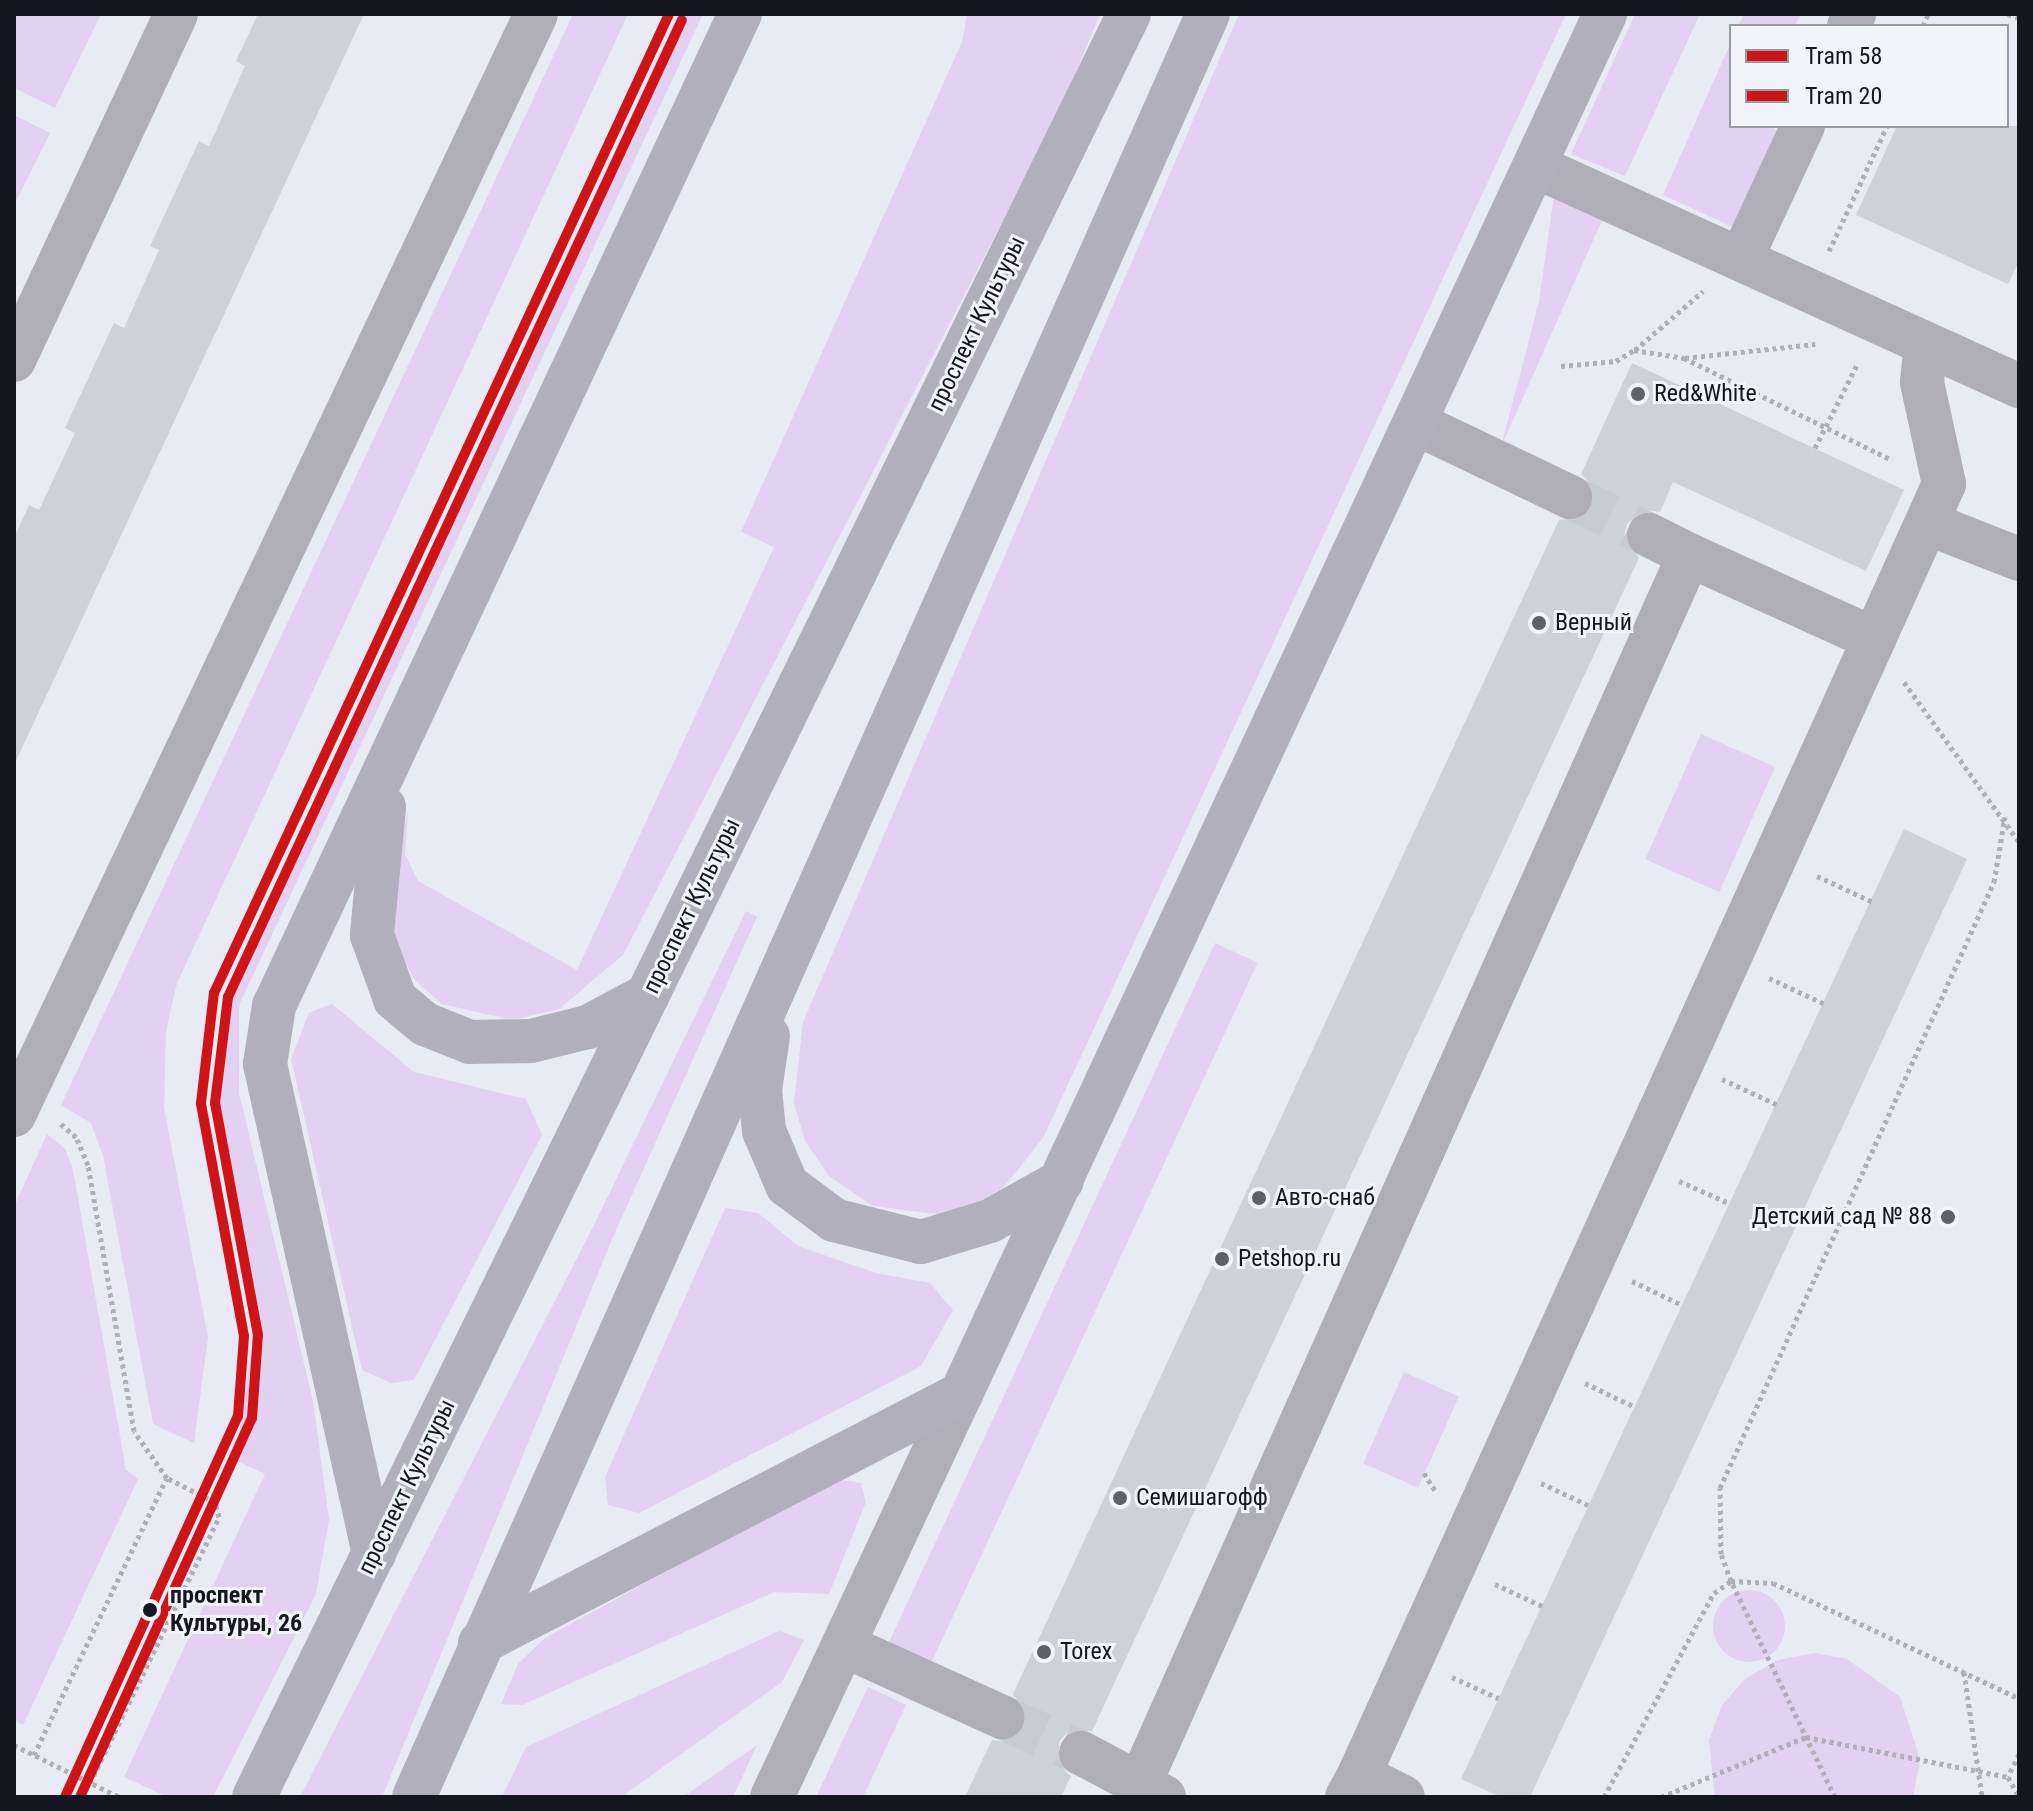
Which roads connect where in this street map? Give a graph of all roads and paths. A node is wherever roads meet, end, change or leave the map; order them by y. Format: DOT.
graph roads {
  1 [pos="176,14"];
  2 [pos="536,14"];
  3 [pos="740,14"];
  4 [pos="1129,14"];
  5 [pos="1605,14"];
  6 [pos="2008,14"];
  7 [pos="2017,18"];
  8 [pos="1203,25"];
  9 [pos="1802,128"];
  10 [pos="1886,128"];
  11 [pos="1535,166"];
  12 [pos="1741,259"];
  13 [pos="1810,292"];
  14 [pos="1879,323"];
  15 [pos="1926,344"];
  16 [pos="1634,350"];
  17 [pos="1684,358"];
  18 [pos="14,360"];
  19 [pos="1561,366"];
  20 [pos="2019,386"];
  21 [pos="1415,423"];
  22 [pos="1825,428"];
  23 [pos="1815,448"];
  24 [pos="1944,484"];
  25 [pos="1570,497"];
  26 [pos="1927,523"];
  27 [pos="1649,535"];
  28 [pos="1689,555"];
  29 [pos="2019,559"];
  30 [pos="1874,639"];
  31 [pos="395,747"];
  32 [pos="2005,817"];
  33 [pos="2019,842"];
  34 [pos="788,959"];
  35 [pos="1729,959"];
  36 [pos="648,995"];
  37 [pos="1823,1003"];
  38 [pos="1683,1060"];
  39 [pos="1776,1104"];
  40 [pos="16,1105"];
  41 [pos="1637,1161"];
  42 [pos="1062,1181"];
  43 [pos="1729,1203"];
  44 [pos="1592,1263"];
  45 [pos="1682,1305"];
  46 [pos="961,1394"];
  47 [pos="167,1478"];
  48 [pos="374,1554"];
  49 [pos="1731,1581"];
  50 [pos="480,1643"];
  51 [pos="843,1645"];
  52 [pos="1964,1672"];
  53 [pos="2019,1698"];
  54 [pos="1002,1717"];
  55 [pos="1806,1737"];
  56 [pos="14,1745"];
  57 [pos="1081,1753"];
  58 [pos="2019,1754"];
  59 [pos="34,1755"];
  60 [pos="1981,1773"];
  61 [pos="2008,1777"];
  62 [pos="90,1783"];
  63 [pos="1353,1786"];
  64 [pos="1152,1790"];
  65 [pos="119,1797"];
  66 [pos="254,1797"];
  67 [pos="414,1797"];
  68 [pos="772,1797"];
  69 [pos="1403,1797"];
  70 [pos="1604,1797"];
  71 [pos="1661,1797"];
  72 [pos="1835,1797"];
  73 [pos="1982,1797"];
  74 [pos="2019,1797"];
  1 -- 18 [label="street"];
  2 -- 40 [label="street"];
  3 -- 31 [label="main road"];
  4 -- 36 [label="main road, проспект Культуры"];
  5 -- 11 [label="main road"];
  6 -- 7 [label="path"];
  8 -- 34 [label="main road"];
  9 -- 12 [label="street"];
  10 -- 13 [label="path"];
  11 -- 12 [label="street"];
  11 -- 21 [label="main road"];
  12 -- 13 [label="street"];
  12 -- 16 [label="path"];
  13 -- 14 [label="street"];
  14 -- 15 [label="street"];
  14 -- 17 [label="path"];
  14 -- 22 [label="path"];
  15 -- 20 [label="street"];
  15 -- 24 [label="street"];
  16 -- 17 [label="path"];
  16 -- 19 [label="path"];
  17 -- 22 [label="path"];
  21 -- 25 [label="street"];
  21 -- 42 [label="main road"];
  22 -- 23 [label="path"];
  22 -- 24 [label="path"];
  24 -- 26 [label="street"];
  26 -- 29 [label="street"];
  26 -- 30 [label="street"];
  27 -- 28 [label="street"];
  28 -- 30 [label="street"];
  28 -- 64 [label="street"];
  30 -- 32 [label="path"];
  30 -- 35 [label="street"];
  31 -- 36 [label="main road"];
  31 -- 48 [label="main road"];
  32 -- 33 [label="path"];
  32 -- 49 [label="path"];
  34 -- 42 [label="main road"];
  34 -- 50 [label="main road"];
  35 -- 37 [label="path"];
  35 -- 38 [label="street"];
  36 -- 48 [label="main road, проспект Культуры"];
  38 -- 39 [label="path"];
  38 -- 41 [label="street"];
  40 -- 47 [label="path"];
  41 -- 43 [label="path"];
  41 -- 44 [label="street"];
  42 -- 46 [label="main road"];
  44 -- 45 [label="path"];
  44 -- 63 [label="street"];
  46 -- 50 [label="main road"];
  46 -- 51 [label="street"];
  47 -- 59 [label="path"];
  47 -- 62 [label="path"];
  48 -- 66 [label="main road, проспект Культуры"];
  49 -- 52 [label="path"];
  49 -- 55 [label="path"];
  49 -- 70 [label="path"];
  50 -- 67 [label="main road"];
  51 -- 54 [label="street"];
  51 -- 68 [label="street"];
  52 -- 53 [label="path"];
  52 -- 60 [label="path"];
  55 -- 60 [label="path"];
  55 -- 71 [label="path"];
  55 -- 72 [label="path"];
  56 -- 59 [label="path"];
  57 -- 64 [label="street"];
  58 -- 61 [label="path"];
  59 -- 62 [label="path"];
  60 -- 61 [label="path"];
  60 -- 73 [label="path"];
  61 -- 74 [label="path"];
  62 -- 65 [label="path"];
  63 -- 69 [label="street"];
}
